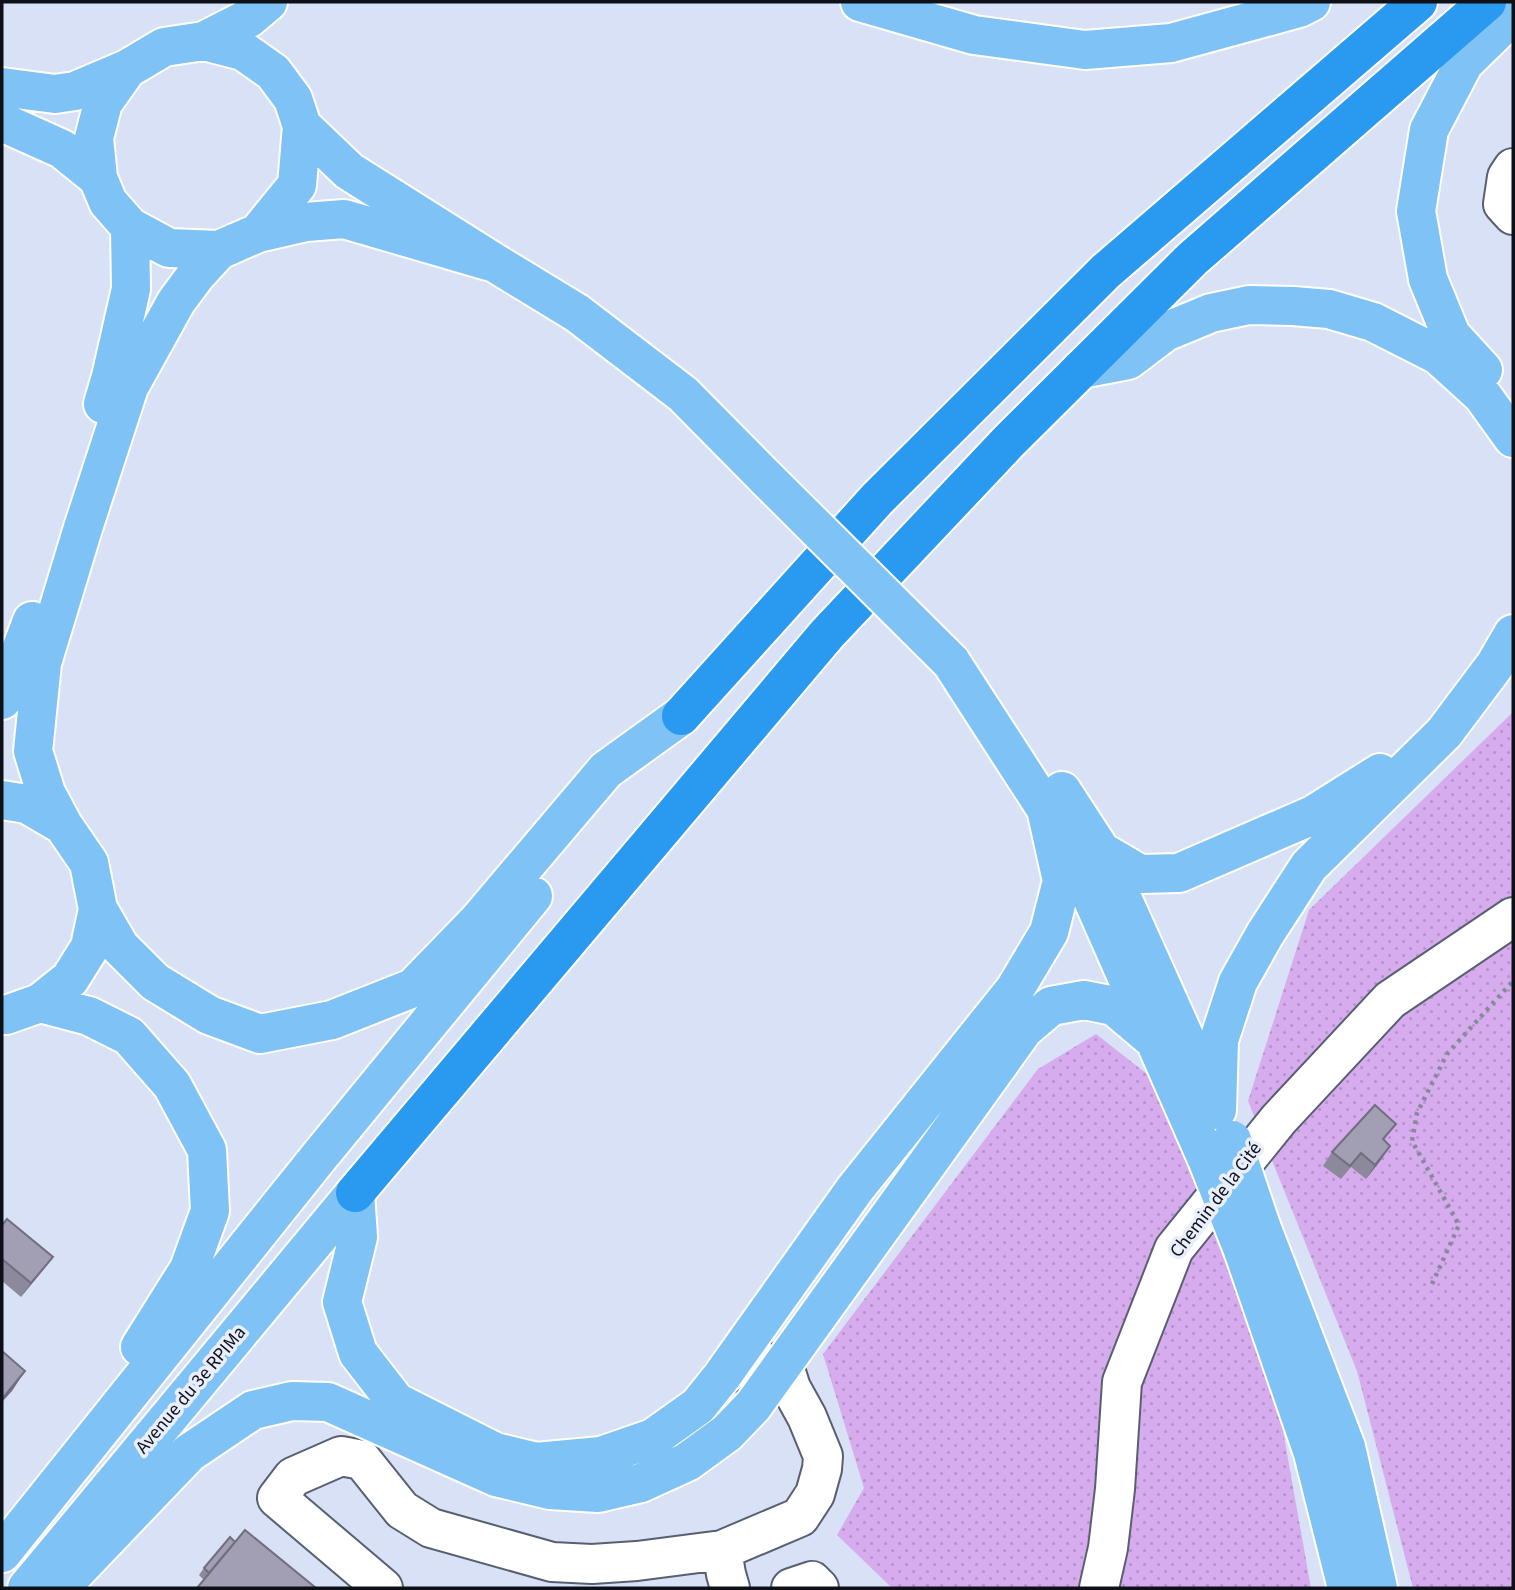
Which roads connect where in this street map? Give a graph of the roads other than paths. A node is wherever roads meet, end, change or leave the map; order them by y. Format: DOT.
graph roads {
  1 [pos="268,2"];
  2 [pos="860,2"];
  3 [pos="1311,2"];
  4 [pos="1418,2"];
  5 [pos="1487,2"];
  6 [pos="1513,15"];
  7 [pos="204,41"];
  8 [pos="127,69"];
  9 [pos="2,87"];
  10 [pos="2,122"];
  11 [pos="302,126"];
  12 [pos="1513,168"];
  13 [pos="98,178"];
  14 [pos="1513,215"];
  15 [pos="130,227"];
  16 [pos="258,233"];
  17 [pos="219,250"];
  18 [pos="495,263"];
  19 [pos="1081,369"];
  20 [pos="1513,403"];
  21 [pos="1513,439"];
  22 [pos="1513,634"];
  23 [pos="951,663"];
  24 [pos="2,700"];
  25 [pos="681,716"];
  26 [pos="1444,733"];
  27 [pos="2,800"];
  28 [pos="1046,809"];
  29 [pos="62,825"];
  30 [pos="1101,851"];
  31 [pos="98,909"];
  32 [pos="1513,917"];
  33 [pos="40,1003"];
  34 [pos="2,1015"];
  35 [pos="1153,1039"];
  36 [pos="1219,1136"];
  37 [pos="355,1193"];
  38 [pos="1252,1238"];
  39 [pos="751,1368"];
  40 [pos="753,1406"];
  41 [pos="823,1456"];
  42 [pos="2,1545"];
  43 [pos="723,1550"];
  44 [pos="2,1553"];
  45 [pos="545,1575"];
  46 [pos="27,1588"];
  47 [pos="60,1588"];
  48 [pos="383,1588"];
  49 [pos="730,1588"];
  50 [pos="790,1588"];
  51 [pos="819,1588"];
  52 [pos="1099,1588"];
  53 [pos="1347,1588"];
  54 [pos="1378,1588"];
  1 -- 7 [label="main road"];
  2 -- 3 [label="main road"];
  4 -- 25 [label="highway"];
  5 -- 19 [label="highway"];
  6 -- 20 [label="main road"];
  7 -- 8 [label="main road"];
  7 -- 11 [label="main road"];
  8 -- 9 [label="main road"];
  8 -- 13 [label="main road"];
  10 -- 13 [label="main road"];
  11 -- 16 [label="main road"];
  11 -- 18 [label="main road"];
  12 -- 14 [label="street"];
  13 -- 15 [label="main road"];
  15 -- 17 [label="main road"];
  15 -- 24 [label="main road"];
  16 -- 17 [label="main road"];
  16 -- 18 [label="main road"];
  17 -- 29 [label="main road"];
  18 -- 23 [label="main road, bridge"];
  19 -- 21 [label="main road"];
  19 -- 37 [label="highway"];
  22 -- 26 [label="main road"];
  23 -- 28 [label="main road"];
  23 -- 30 [label="main road"];
  25 -- 31 [label="main road"];
  25 -- 44 [label="main road"];
  26 -- 30 [label="main road"];
  26 -- 36 [label="main road"];
  27 -- 29 [label="main road"];
  28 -- 35 [label="main road"];
  28 -- 39 [label="main road"];
  29 -- 31 [label="main road"];
  30 -- 36 [label="main road"];
  31 -- 33 [label="main road"];
  32 -- 52 [label="street, Chemin de la Cité"];
  33 -- 34 [label="main road"];
  33 -- 42 [label="main road"];
  35 -- 36 [label="main road"];
  35 -- 39 [label="main road"];
  36 -- 38 [label="main road, bridge"];
  37 -- 39 [label="main road"];
  37 -- 46 [label="main road, Avenue du 3e RPIMa"];
  38 -- 53 [label="main road"];
  38 -- 54 [label="main road"];
  39 -- 40 [label="main road"];
  39 -- 41 [label="street"];
  40 -- 41 [label="street"];
  40 -- 47 [label="main road"];
  41 -- 43 [label="street"];
  43 -- 45 [label="street"];
  43 -- 49 [label="street"];
  45 -- 48 [label="street"];
  50 -- 51 [label="street"];
}
